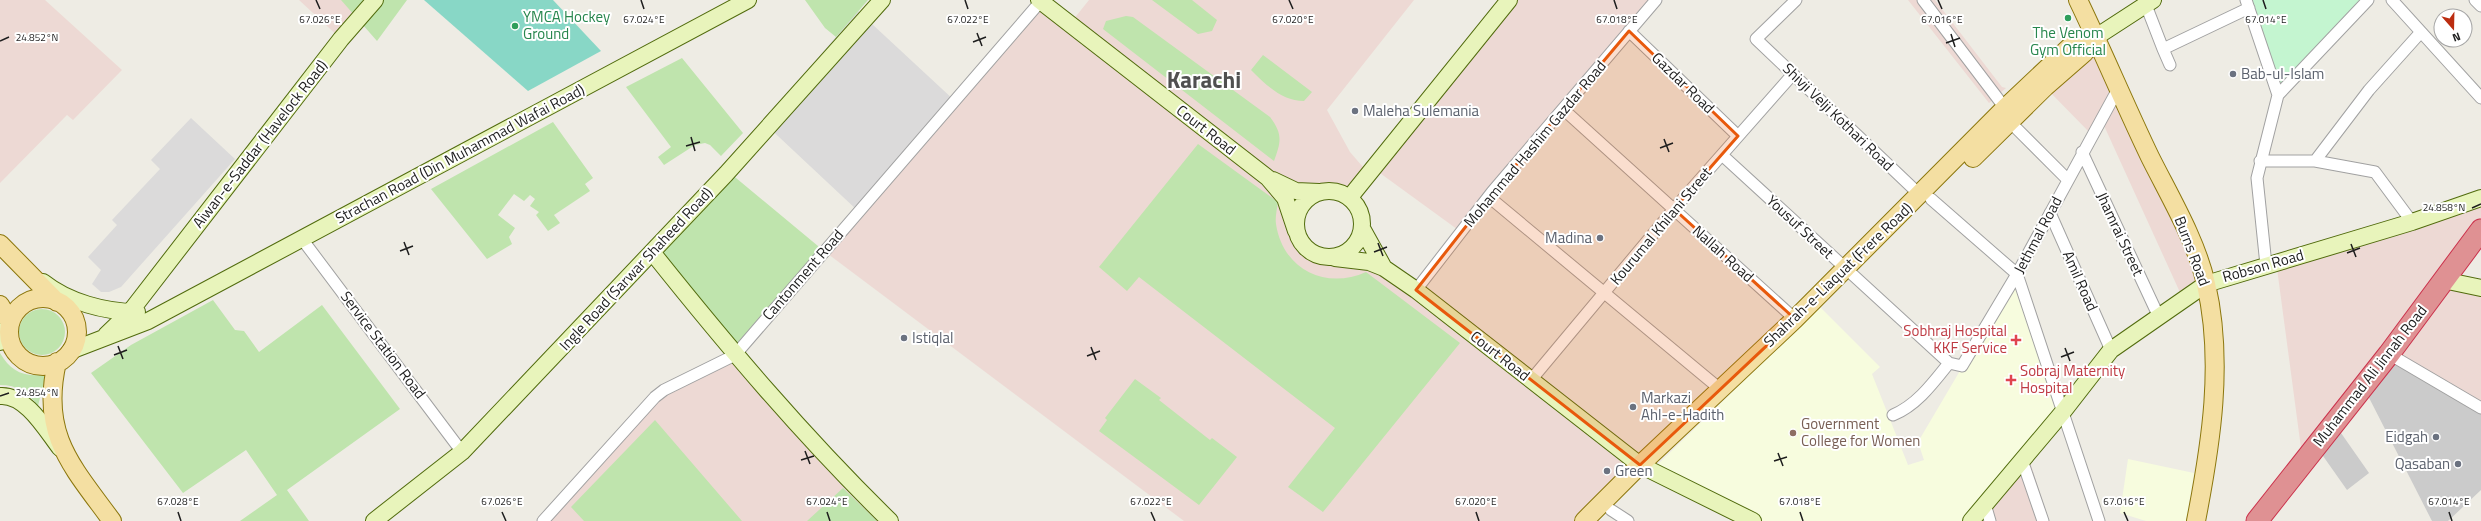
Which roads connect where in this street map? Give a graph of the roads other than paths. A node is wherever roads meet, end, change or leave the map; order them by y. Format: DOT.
graph roads {
  1 [pos="375,0"];
  2 [pos="748,0"];
  3 [pos="882,0"];
  4 [pos="1509,0"];
  5 [pos="1656,0"];
  6 [pos="1796,0"];
  7 [pos="1923,0"];
  8 [pos="2078,0"];
  9 [pos="2368,0"];
  10 [pos="2392,0"];
  11 [pos="2475,0"];
  12 [pos="1040,1"];
  13 [pos="2147,2"];
  14 [pos="2248,4"];
  15 [pos="2481,6"];
  16 [pos="1629,31"];
  17 [pos="2421,32"];
  18 [pos="2096,37"];
  19 [pos="2163,49"];
  20 [pos="2170,65"];
  21 [pos="1793,74"];
  22 [pos="2118,89"];
  23 [pos="2278,96"];
  24 [pos="2481,98"];
  25 [pos="1563,109"];
  26 [pos="2008,115"];
  27 [pos="1738,136"];
  28 [pos="2082,152"];
  29 [pos="1722,155"];
  30 [pos="2260,161"];
  31 [pos="2315,161"];
  32 [pos="1268,178"];
  33 [pos="2068,180"];
  34 [pos="1319,192"];
  35 [pos="1350,197"];
  36 [pos="1489,197"];
  37 [pos="1926,197"];
  38 [pos="2481,198"];
  39 [pos="1674,209"];
  40 [pos="2050,213"];
  41 [pos="2412,222"];
  42 [pos="1363,230"];
  43 [pos="2481,230"];
  44 [pos="1296,231"];
  45 [pos="302,239"];
  46 [pos="0,244"];
  47 [pos="652,252"];
  48 [pos="1330,257"];
  49 [pos="2266,265"];
  50 [pos="1384,268"];
  51 [pos="27,269"];
  52 [pos="1850,272"];
  53 [pos="2017,274"];
  54 [pos="2444,280"];
  55 [pos="2206,284"];
  56 [pos="2481,288"];
  57 [pos="147,289"];
  58 [pos="1416,290"];
  59 [pos="1605,292"];
  60 [pos="61,304"];
  61 [pos="0,305"];
  62 [pos="101,308"];
  63 [pos="172,308"];
  64 [pos="130,312"];
  65 [pos="2158,315"];
  66 [pos="1795,319"];
  67 [pos="10,322"];
  68 [pos="0,342"];
  69 [pos="97,343"];
  70 [pos="2111,350"];
  71 [pos="2389,354"];
  72 [pos="735,355"];
  73 [pos="64,356"];
  74 [pos="1949,363"];
  75 [pos="1531,380"];
  76 [pos="1720,389"];
  77 [pos="0,396"];
  78 [pos="2481,408"];
  79 [pos="2062,413"];
  80 [pos="1893,415"];
  81 [pos="462,452"];
  82 [pos="64,455"];
  83 [pos="2022,460"];
  84 [pos="1645,468"];
  85 [pos="1985,504"];
  86 [pos="1606,516"];
  87 [pos="112,521"];
  88 [pos="374,521"];
  89 [pos="543,521"];
  90 [pos="890,521"];
  91 [pos="1584,521"];
  92 [pos="1628,521"];
  93 [pos="1753,521"];
  94 [pos="1971,521"];
  95 [pos="1990,521"];
  96 [pos="2043,521"];
  97 [pos="2099,521"];
  98 [pos="2196,521"];
  99 [pos="2257,521"];
  1 -- 57 [label="main road, Aiwan-e-Saddar (Havelock Road)"];
  2 -- 45 [label="main road, Strachan Road (Din Muhammad Wafai Road)"];
  3 -- 47 [label="main road, Ingle Road (Sarwar Shaheed Road)"];
  4 -- 35 [label="main road"];
  5 -- 16 [label="street, Mohammad Hashim Gazdar Road"];
  6 -- 21 [label="street, Shivji Velji Kothari Road"];
  7 -- 26 [label="street"];
  8 -- 18 [label="main road, Burns Road"];
  9 -- 23 [label="street"];
  10 -- 17 [label="street"];
  11 -- 15 [label="street"];
  12 -- 32 [label="main road, Court Road"];
  12 -- 72 [label="street, Cantonment Road"];
  13 -- 18 [label="main road, Shahrah-e-Liaquat (Frere Road)"];
  13 -- 19 [label="street"];
  14 -- 19 [label="street"];
  14 -- 23 [label="street"];
  16 -- 25 [label="street, Mohammad Hashim Gazdar Road"];
  16 -- 27 [label="street, Gazdar Road"];
  17 -- 24 [label="street"];
  17 -- 31 [label="street"];
  18 -- 22 [label="main road, Burns Road"];
  18 -- 26 [label="main road, Shahrah-e-Liaquat (Frere Road)"];
  19 -- 20 [label="street"];
  21 -- 27 [label="street, Kourumal Khilani Street"];
  21 -- 37 [label="street, Shivji Velji Kothari Road"];
  22 -- 28 [label="street, Jethmal Road"];
  22 -- 55 [label="main road, Burns Road"];
  23 -- 30 [label="street"];
  25 -- 36 [label="street, Mohammad Hashim Gazdar Road"];
  25 -- 39 [label="street, Nallah Road"];
  26 -- 33 [label="street"];
  26 -- 37 [label="main road, Shahrah-e-Liaquat (Frere Road)"];
  27 -- 29 [label="street, Kourumal Khilani Street"];
  28 -- 33 [label="street, Jethmal Road"];
  28 -- 65 [label="street, Jhamrai Street"];
  29 -- 39 [label="street, Kourumal Khilani Street"];
  29 -- 52 [label="street, Yousuf Street"];
  30 -- 31 [label="street"];
  30 -- 49 [label="street"];
  31 -- 41 [label="street"];
  32 -- 34 [label="main road"];
  32 -- 44 [label="main road, Court Road"];
  33 -- 40 [label="street, Jethmal Road"];
  34 -- 35 [label="main road"];
  34 -- 44 [label="main road"];
  35 -- 42 [label="main road"];
  36 -- 58 [label="street, Mohammad Hashim Gazdar Road"];
  36 -- 59 [label="street"];
  37 -- 52 [label="main road, Shahrah-e-Liaquat (Frere Road)"];
  37 -- 53 [label="street, Shivji Velji Kothari Road"];
  38 -- 41 [label="main road, Robson Road"];
  39 -- 59 [label="street, Kourumal Khilani Street"];
  39 -- 66 [label="street, Nallah Road"];
  40 -- 53 [label="street, Jethmal Road"];
  40 -- 70 [label="street, Amil Road"];
  41 -- 49 [label="main road, Robson Road"];
  42 -- 48 [label="main road"];
  42 -- 50 [label="main road, Court Road"];
  43 -- 54 [label="highway, Muhammad Ali Jinnah Road"];
  44 -- 48 [label="main road"];
  45 -- 63 [label="main road, Strachan Road (Din Muhammad Wafai Road)"];
  45 -- 81 [label="street, Service Station Road"];
  46 -- 51 [label="main road"];
  47 -- 72 [label="main road"];
  47 -- 81 [label="main road, Ingle Road (Sarwar Shaheed Road)"];
  48 -- 50 [label="main road"];
  49 -- 55 [label="main road, Robson Road"];
  50 -- 58 [label="main road, Court Road"];
  51 -- 60 [label="main road"];
  51 -- 62 [label="main road"];
  52 -- 66 [label="main road, Shahrah-e-Liaquat (Frere Road)"];
  52 -- 74 [label="street, Yousuf Street"];
  52 -- 84 [label="main road, Shahrah-e-Liaquat (Frere Road)"];
  53 -- 74 [label="street, Jethmal Road"];
  53 -- 79 [label="street"];
  54 -- 56 [label="main road"];
  54 -- 71 [label="highway, Muhammad Ali Jinnah Road"];
  55 -- 65 [label="main road, Robson Road"];
  55 -- 98 [label="main road, Burns Road"];
  57 -- 62 [label="main road"];
  57 -- 64 [label="main road, Aiwan-e-Saddar (Havelock Road)"];
  58 -- 75 [label="main road, Court Road"];
  59 -- 75 [label="street, Kourumal Khilani Street"];
  59 -- 76 [label="street"];
  60 -- 62 [label="main road"];
  60 -- 67 [label="main road"];
  60 -- 73 [label="main road"];
  61 -- 67 [label="main road"];
  62 -- 64 [label="main road"];
  63 -- 64 [label="main road"];
  63 -- 69 [label="main road, Strachan Road (Din Muhammad Wafai Road)"];
  64 -- 69 [label="main road, Aiwan-e-Saddar (Havelock Road)"];
  65 -- 70 [label="main road, Robson Road"];
  66 -- 76 [label="main road, Shahrah-e-Liaquat (Frere Road)"];
  67 -- 68 [label="main road"];
  67 -- 73 [label="main road"];
  69 -- 73 [label="main road, Strachan Road (Din Muhammad Wafai Road)"];
  70 -- 79 [label="main road, Robson Road"];
  71 -- 78 [label="street"];
  71 -- 99 [label="highway, Muhammad Ali Jinnah Road"];
  72 -- 89 [label="street, Cantonment Road"];
  72 -- 90 [label="main road"];
  73 -- 82 [label="main road"];
  74 -- 80 [label="street"];
  75 -- 84 [label="main road, Court Road"];
  76 -- 84 [label="main road, Shahrah-e-Liaquat (Frere Road)"];
  77 -- 82 [label="main road"];
  79 -- 83 [label="main road, Robson Road"];
  79 -- 97 [label="street"];
  81 -- 88 [label="main road, Ingle Road (Sarwar Shaheed Road)"];
  82 -- 87 [label="main road"];
  83 -- 85 [label="main road, Robson Road"];
  83 -- 96 [label="street"];
  84 -- 86 [label="main road, Shahrah-e-Liaquat (Frere Road)"];
  84 -- 91 [label="main road, Shahrah-e-Liaquat (Frere Road)"];
  84 -- 93 [label="main road, Court Road"];
  85 -- 94 [label="main road, Robson Road"];
  85 -- 95 [label="street"];
  86 -- 92 [label="street"];
}
